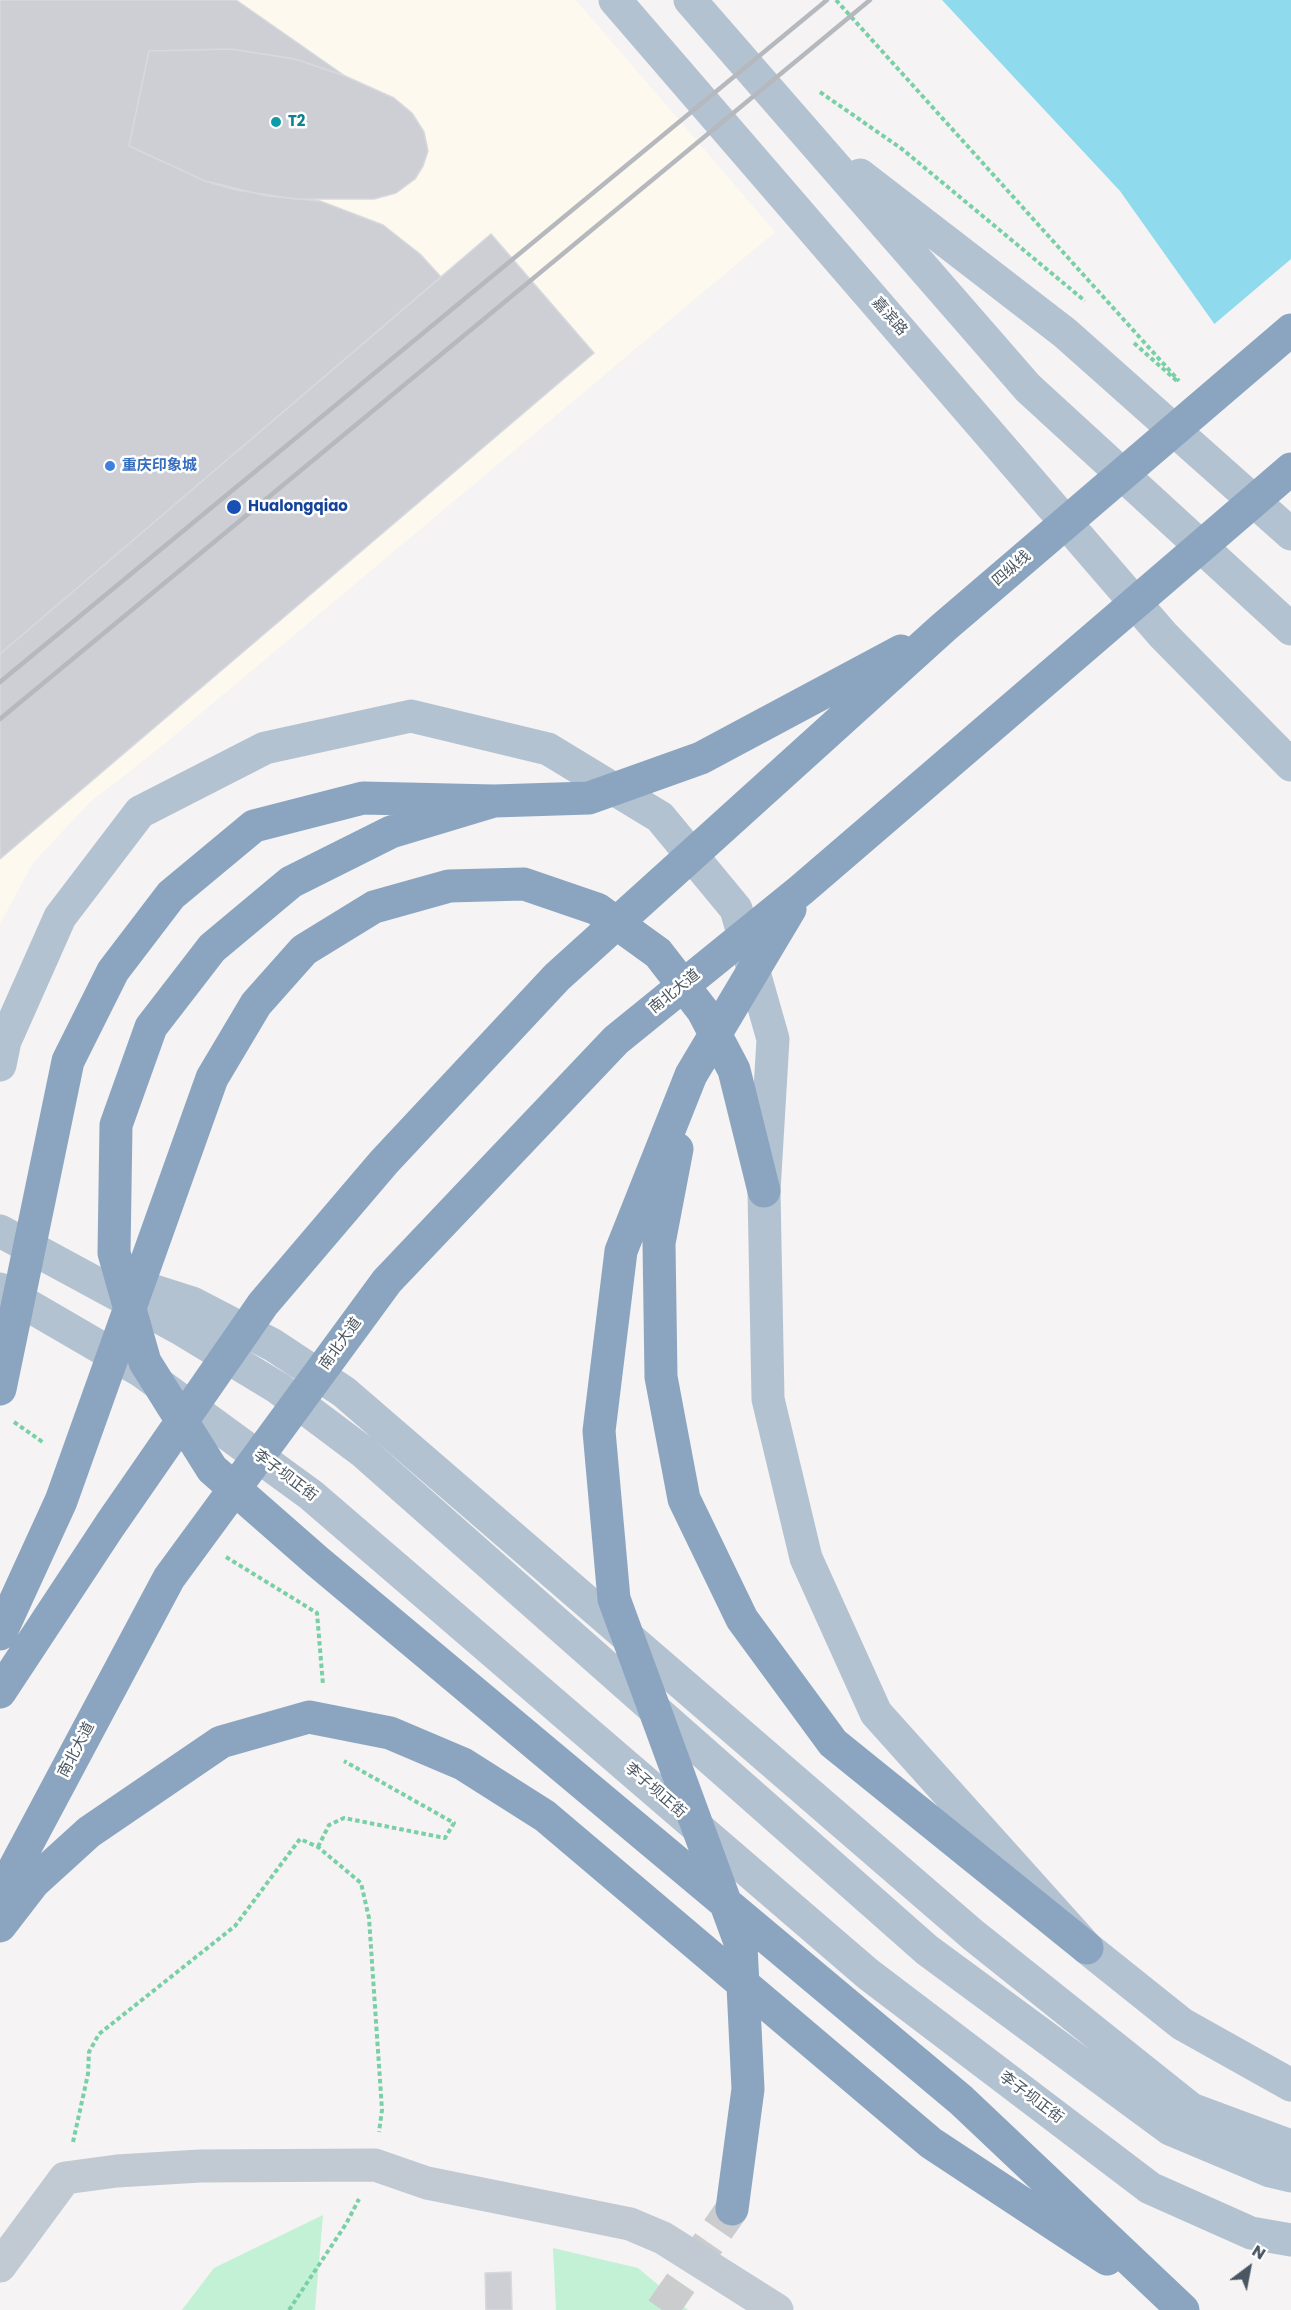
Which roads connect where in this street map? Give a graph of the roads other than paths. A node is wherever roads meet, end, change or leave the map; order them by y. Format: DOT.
graph roads {
  1 [pos="615,0"];
  2 [pos="690,0"];
  3 [pos="801,130"];
  4 [pos="1291,330"];
  5 [pos="1291,469"];
  6 [pos="1291,534"];
  7 [pos="944,627"];
  8 [pos="1291,629"];
  9 [pos="1163,634"];
  10 [pos="1291,747"];
  11 [pos="1291,765"];
  12 [pos="494,801"];
  13 [pos="801,890"];
  14 [pos="0,1065"];
  15 [pos="691,1075"];
  16 [pos="764,1191"];
  17 [pos="0,1231"];
  18 [pos="56,1261"];
  19 [pos="0,1289"];
  20 [pos="0,1389"];
  21 [pos="0,1634"];
  22 [pos="0,1692"];
  23 [pos="0,1894"];
  24 [pos="0,1926"];
  25 [pos="1087,1948"];
  26 [pos="1291,2085"];
  27 [pos="1291,2146"];
  28 [pos="1291,2176"];
  29 [pos="732,2209"];
  30 [pos="1291,2240"];
  31 [pos="0,2266"];
  32 [pos="777,2310"];
  33 [pos="1183,2310"];
  1 -- 9 [label="main road, 嘉滨路"];
  2 -- 3 [label="main road"];
  3 -- 6 [label="main road"];
  3 -- 8 [label="main road"];
  4 -- 7 [label="highway, 四纵线"];
  5 -- 13 [label="highway"];
  7 -- 12 [label="highway"];
  7 -- 22 [label="highway, 四纵线"];
  9 -- 10 [label="main road"];
  9 -- 11 [label="main road"];
  12 -- 20 [label="highway"];
  12 -- 33 [label="highway"];
  13 -- 15 [label="highway"];
  13 -- 23 [label="highway, 南北大道"];
  14 -- 16 [label="main road"];
  15 -- 25 [label="highway"];
  15 -- 29 [label="highway"];
  16 -- 21 [label="highway"];
  16 -- 25 [label="main road"];
  17 -- 18 [label="main road"];
  18 -- 27 [label="main road"];
  18 -- 28 [label="main road"];
  19 -- 30 [label="main road, 李子坝正街"];
  24 -- 33 [label="highway"];
  25 -- 26 [label="main road"];
  31 -- 32 [label="street"];
}
